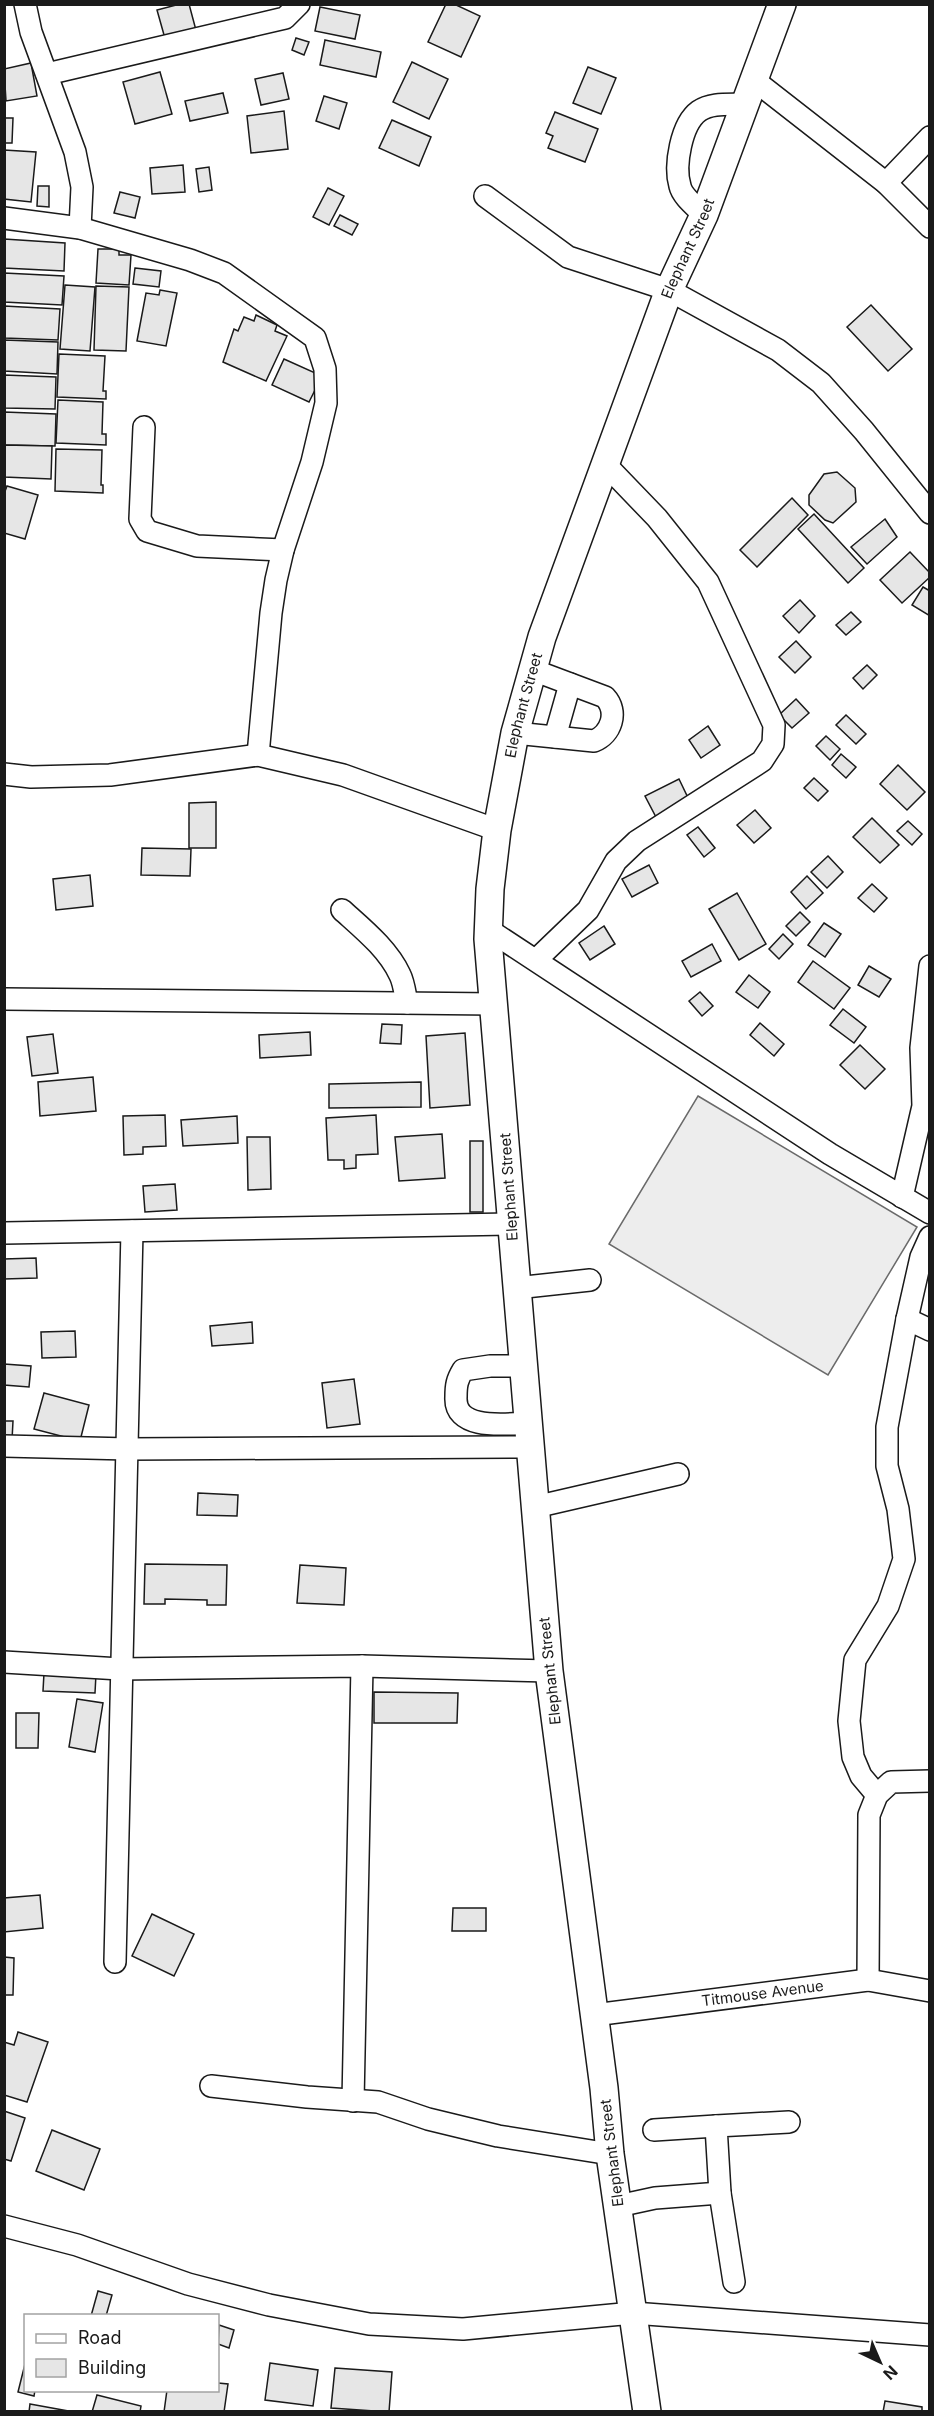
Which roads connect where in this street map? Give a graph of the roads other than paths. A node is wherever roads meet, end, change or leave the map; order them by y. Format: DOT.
graph roads {
  1 [pos="25,4"];
  2 [pos="299,4"];
  3 [pos="782,4"];
  4 [pos="47,75"];
  5 [pos="750,92"];
  6 [pos="930,137"];
  7 [pos="886,183"];
  8 [pos="484,196"];
  9 [pos="704,215"];
  10 [pos="4,218"];
  11 [pos="930,227"];
  12 [pos="80,228"];
  13 [pos="669,290"];
  14 [pos="144,427"];
  15 [pos="606,465"];
  16 [pos="930,513"];
  17 [pos="283,550"];
  18 [pos="532,670"];
  19 [pos="570,684"];
  20 [pos="515,733"];
  21 [pos="555,737"];
  22 [pos="258,755"];
  23 [pos="4,774"];
  24 [pos="497,830"];
  25 [pos="342,910"];
  26 [pos="489,930"];
  27 [pos="536,960"];
  28 [pos="930,966"];
  29 [pos="4,999"];
  30 [pos="407,1003"];
  31 [pos="495,1004"];
  32 [pos="902,1197"];
  33 [pos="930,1213"];
  34 [pos="512,1224"];
  35 [pos="132,1231"];
  36 [pos="4,1233"];
  37 [pos="930,1237"];
  38 [pos="590,1280"];
  39 [pos="516,1288"];
  40 [pos="907,1319"];
  41 [pos="930,1330"];
  42 [pos="523,1366"];
  43 [pos="528,1435"];
  44 [pos="4,1446"];
  45 [pos="129,1449"];
  46 [pos="678,1474"];
  47 [pos="535,1506"];
  48 [pos="4,1662"];
  49 [pos="362,1666"];
  50 [pos="120,1669"];
  51 [pos="549,1671"];
  52 [pos="930,1781"];
  53 [pos="877,1796"];
  54 [pos="115,1962"];
  55 [pos="868,1980"];
  56 [pos="930,1991"];
  57 [pos="594,2015"];
  58 [pos="211,2086"];
  59 [pos="353,2101"];
  60 [pos="789,2122"];
  61 [pos="717,2126"];
  62 [pos="654,2130"];
  63 [pos="610,2154"];
  64 [pos="720,2193"];
  65 [pos="618,2206"];
  66 [pos="4,2226"];
  67 [pos="734,2282"];
  68 [pos="633,2313"];
  69 [pos="930,2335"];
  70 [pos="647,2412"];
  1 -- 4 [label="street"];
  2 -- 4 [label="street"];
  3 -- 5 [label="main road, Elephant Street"];
  4 -- 12 [label="street"];
  5 -- 7 [label="street"];
  5 -- 9 [label="main road, Elephant Street"];
  5 -- 9 [label="street"];
  6 -- 7 [label="street"];
  7 -- 11 [label="street"];
  8 -- 13 [label="street"];
  9 -- 13 [label="main road, Elephant Street"];
  10 -- 12 [label="street"];
  12 -- 17 [label="street"];
  13 -- 15 [label="main road, Elephant Street"];
  13 -- 16 [label="street"];
  14 -- 17 [label="street"];
  15 -- 18 [label="main road, Elephant Street"];
  15 -- 27 [label="street"];
  17 -- 22 [label="street"];
  18 -- 19 [label="street"];
  18 -- 20 [label="main road, Elephant Street"];
  19 -- 21 [label="street"];
  19 -- 21 [label="street"];
  20 -- 21 [label="street"];
  20 -- 24 [label="main road, Elephant Street"];
  22 -- 23 [label="street"];
  22 -- 24 [label="street"];
  24 -- 26 [label="main road, Elephant Street"];
  25 -- 30 [label="street"];
  26 -- 27 [label="street"];
  26 -- 31 [label="main road, Elephant Street"];
  27 -- 32 [label="street"];
  28 -- 32 [label="street"];
  29 -- 30 [label="street"];
  30 -- 31 [label="street"];
  31 -- 34 [label="main road, Elephant Street"];
  32 -- 33 [label="street"];
  34 -- 35 [label="street"];
  34 -- 39 [label="main road, Elephant Street"];
  35 -- 36 [label="street"];
  35 -- 45 [label="street"];
  37 -- 40 [label="street"];
  38 -- 39 [label="street"];
  39 -- 42 [label="main road, Elephant Street"];
  40 -- 41 [label="street"];
  40 -- 53 [label="street"];
  42 -- 43 [label="main road, Elephant Street"];
  42 -- 43 [label="street"];
  43 -- 45 [label="street"];
  43 -- 47 [label="main road, Elephant Street"];
  44 -- 45 [label="street"];
  45 -- 50 [label="street"];
  46 -- 47 [label="street"];
  47 -- 51 [label="main road, Elephant Street"];
  48 -- 50 [label="street"];
  49 -- 50 [label="street"];
  49 -- 51 [label="street"];
  49 -- 59 [label="street"];
  50 -- 54 [label="street"];
  51 -- 57 [label="main road, Elephant Street"];
  52 -- 53 [label="street"];
  53 -- 55 [label="street"];
  55 -- 56 [label="street, Titmouse Avenue"];
  55 -- 57 [label="street, Titmouse Avenue"];
  57 -- 63 [label="main road, Elephant Street"];
  58 -- 59 [label="street"];
  59 -- 63 [label="street"];
  60 -- 61 [label="street"];
  61 -- 62 [label="street"];
  61 -- 64 [label="street"];
  63 -- 65 [label="main road, Elephant Street"];
  64 -- 65 [label="street"];
  64 -- 67 [label="street"];
  65 -- 68 [label="main road, Elephant Street"];
  66 -- 68 [label="street"];
  68 -- 69 [label="street"];
  68 -- 70 [label="main road, Elephant Street"];
}
